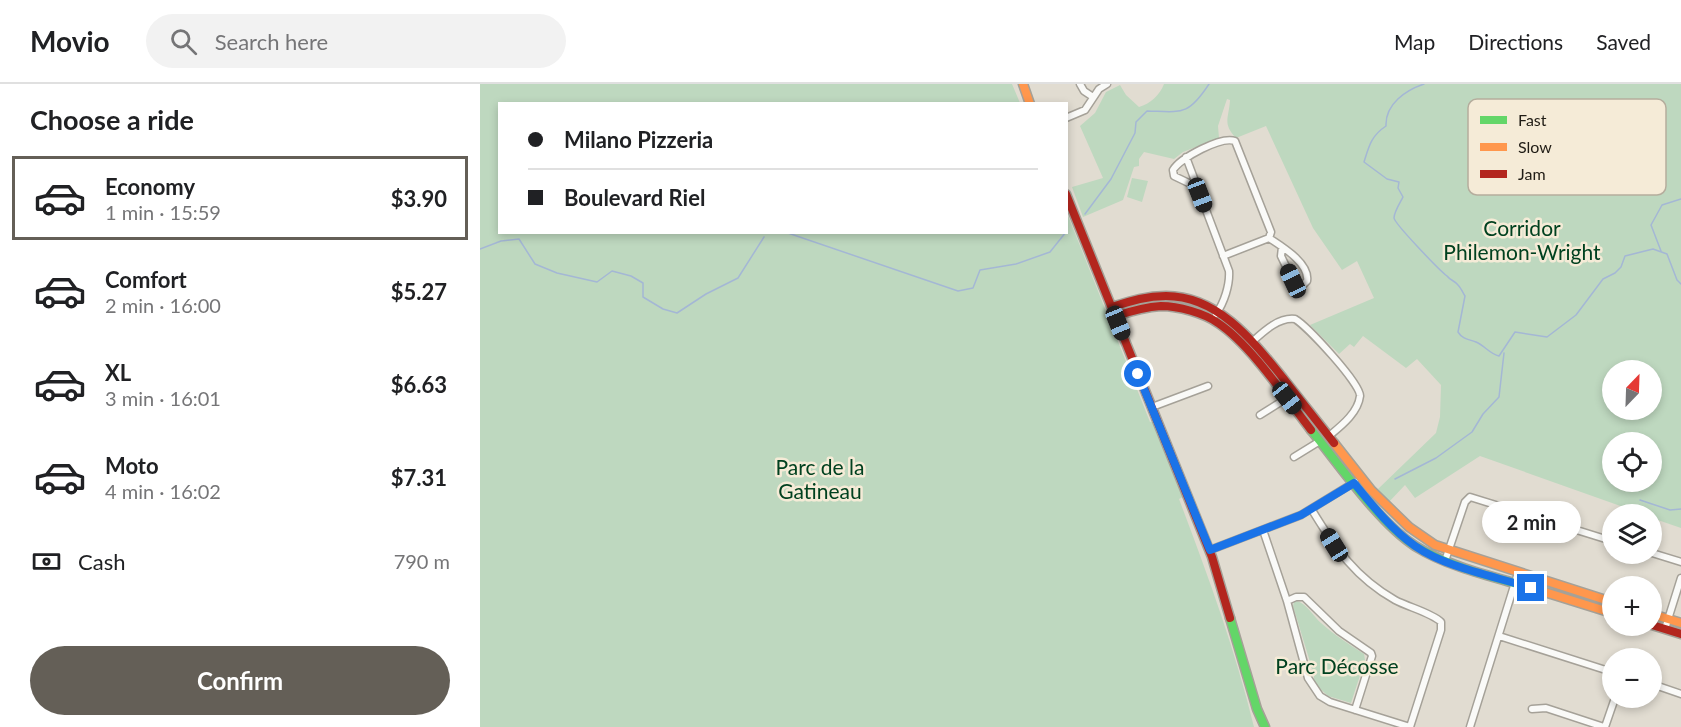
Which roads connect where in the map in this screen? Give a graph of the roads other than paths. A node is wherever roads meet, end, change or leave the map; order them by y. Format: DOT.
graph roads {
  1 [pos="1023,84"];
  2 [pos="1080,84"];
  3 [pos="1107,84"];
  4 [pos="1093,97"];
  5 [pos="1029,102"];
  6 [pos="1068,116"];
  7 [pos="1186,157"];
  8 [pos="1197,187"];
  9 [pos="1068,199"];
  10 [pos="1269,238"];
  11 [pos="1282,247"];
  12 [pos="1223,256"];
  13 [pos="1112,307"];
  14 [pos="1218,311"];
  15 [pos="1116,316"];
  16 [pos="1212,319"];
  17 [pos="1253,341"];
  18 [pos="1208,386"];
  19 [pos="1287,398"];
  20 [pos="1152,407"];
  21 [pos="1260,415"];
  22 [pos="1325,438"];
  23 [pos="1294,458"];
  24 [pos="1358,480"];
  25 [pos="1312,510"];
  26 [pos="1263,530"];
  27 [pos="1602,538"];
  28 [pos="1210,550"];
  29 [pos="1449,551"];
  30 [pos="1662,556"];
  31 [pos="1445,561"];
  32 [pos="1681,562"];
  33 [pos="1518,573"];
  34 [pos="1681,578"];
  35 [pos="1515,583"];
  36 [pos="1602,599"];
  37 [pos="1287,601"];
  38 [pos="1602,610"];
  39 [pos="1662,618"];
  40 [pos="1668,620"];
  41 [pos="1681,623"];
  42 [pos="1662,628"];
  43 [pos="1665,629"];
  44 [pos="1681,634"];
  45 [pos="1499,636"];
  46 [pos="1602,669"];
  47 [pos="1662,687"];
  48 [pos="1681,694"];
  49 [pos="1612,708"];
  50 [pos="1257,709"];
  51 [pos="1532,709"];
  52 [pos="1355,710"];
  53 [pos="1260,727"];
  54 [pos="1265,727"];
  55 [pos="1410,727"];
  56 [pos="1470,727"];
  57 [pos="1605,727"];
  1 -- 5 [label="street"];
  2 -- 4 [label="street"];
  3 -- 4 [label="street"];
  4 -- 6 [label="street"];
  7 -- 8 [label="street"];
  7 -- 8 [label="street"];
  7 -- 10 [label="street"];
  8 -- 12 [label="street"];
  9 -- 13 [label="street"];
  10 -- 11 [label="street"];
  10 -- 12 [label="street"];
  11 -- 11 [label="street"];
  12 -- 14 [label="street"];
  13 -- 14 [label="street"];
  13 -- 15 [label="street"];
  14 -- 16 [label="street"];
  14 -- 17 [label="street"];
  15 -- 16 [label="street"];
  15 -- 20 [label="street"];
  16 -- 19 [label="street"];
  17 -- 22 [label="street"];
  17 -- 22 [label="street"];
  18 -- 20 [label="street"];
  19 -- 21 [label="street"];
  19 -- 22 [label="street"];
  20 -- 28 [label="street"];
  22 -- 23 [label="street"];
  22 -- 24 [label="street"];
  24 -- 25 [label="street"];
  24 -- 29 [label="street"];
  24 -- 31 [label="street"];
  25 -- 26 [label="street"];
  25 -- 55 [label="street"];
  26 -- 28 [label="street"];
  26 -- 37 [label="street"];
  27 -- 29 [label="street"];
  28 -- 50 [label="street"];
  29 -- 31 [label="street"];
  29 -- 33 [label="street"];
  30 -- 32 [label="street"];
  31 -- 35 [label="street"];
  33 -- 35 [label="street"];
  33 -- 36 [label="street"];
  34 -- 40 [label="street"];
  35 -- 38 [label="street"];
  35 -- 45 [label="street"];
  37 -- 52 [label="street"];
  37 -- 52 [label="street"];
  39 -- 40 [label="street"];
  40 -- 41 [label="street"];
  40 -- 43 [label="street"];
  42 -- 43 [label="street"];
  43 -- 44 [label="street"];
  45 -- 46 [label="street"];
  45 -- 56 [label="street"];
  47 -- 48 [label="street"];
  49 -- 57 [label="street"];
  50 -- 53 [label="street"];
  50 -- 54 [label="street"];
  51 -- 57 [label="street"];
  52 -- 55 [label="street"];
}
